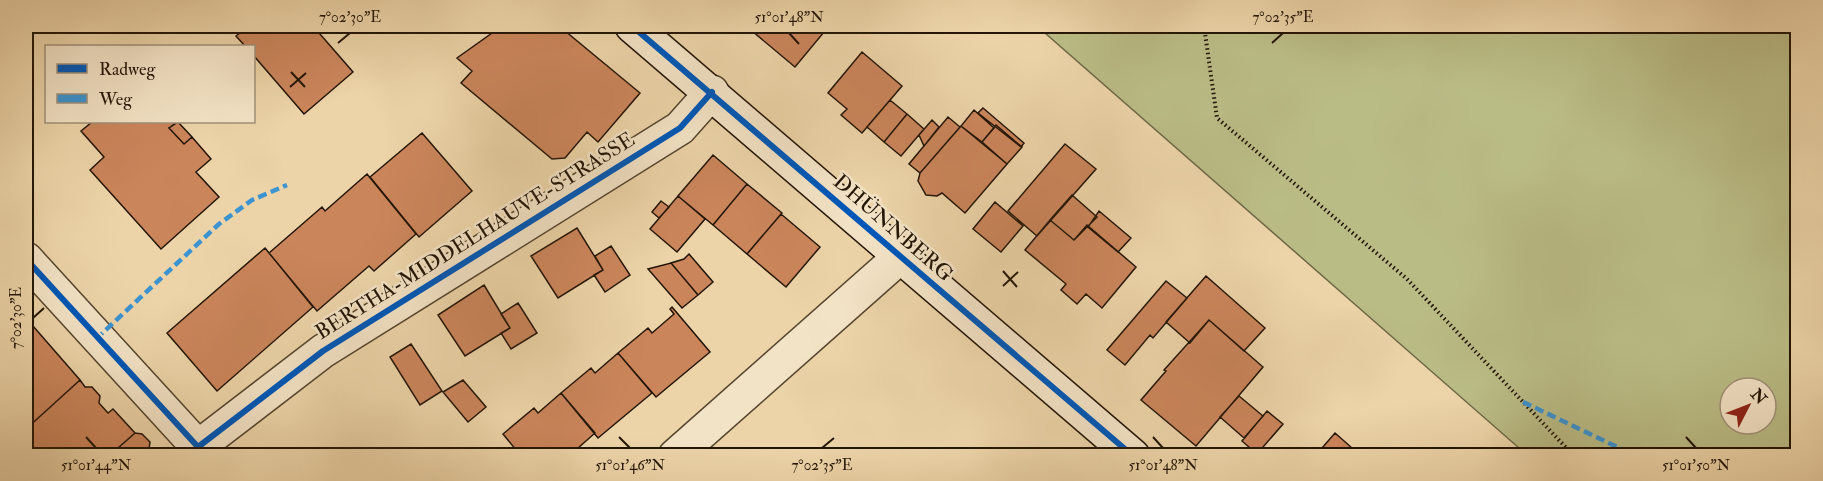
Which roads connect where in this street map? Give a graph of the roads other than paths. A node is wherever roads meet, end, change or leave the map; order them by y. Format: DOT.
graph roads {
  1 [pos="632,26"];
  2 [pos="711,92"];
  3 [pos="901,256"];
  4 [pos="26,259"];
  5 [pos="675,456"];
  6 [pos="1133,456"];
  1 -- 2 [label="street, DHÜNNBERG"];
  2 -- 3 [label="street, DHÜNNBERG"];
  2 -- 4 [label="street, BERTHA-MIDDELHAUVE-STRASSE"];
  3 -- 5 [label="street"];
  3 -- 6 [label="street, DHÜNNBERG"];
}
